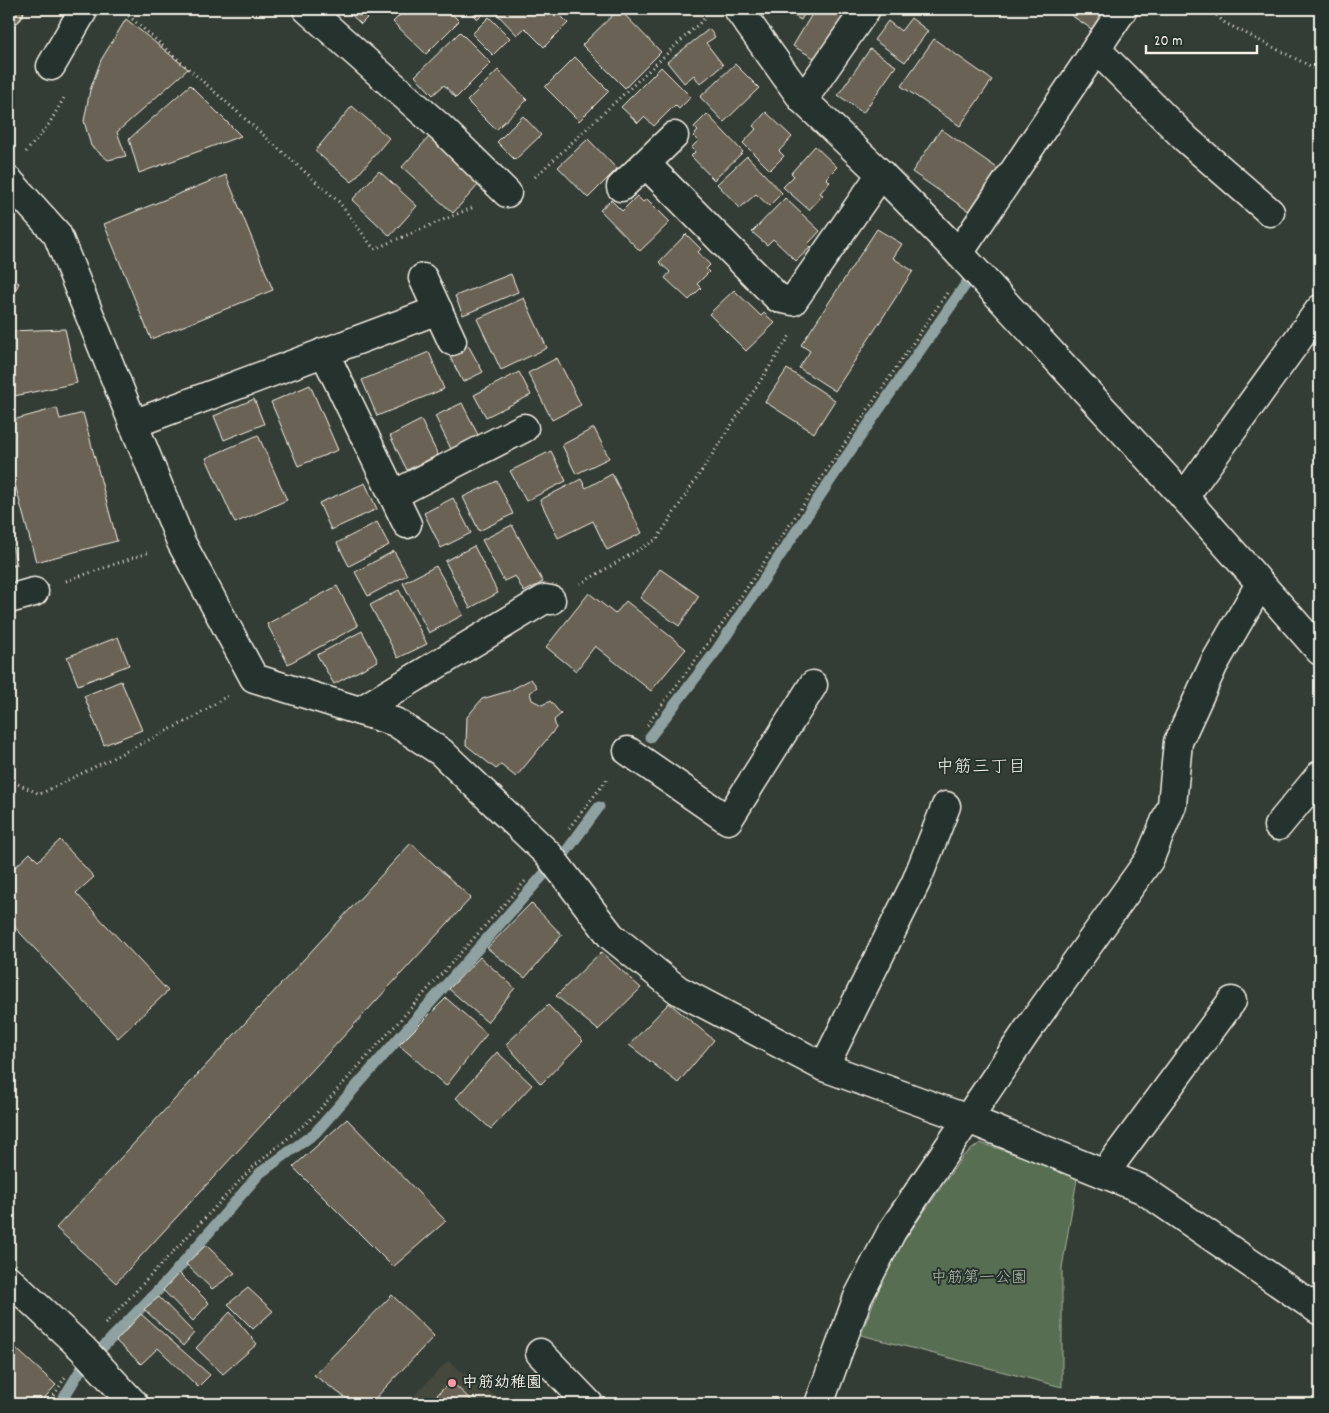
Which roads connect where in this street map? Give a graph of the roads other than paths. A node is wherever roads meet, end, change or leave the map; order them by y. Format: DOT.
graph roads {
  1 [pos="84,9"];
  2 [pos="307,9"];
  3 [pos="738,9"];
  4 [pos="866,9"];
  5 [pos="1123,9"];
  6 [pos="1096,50"];
  7 [pos="51,66"];
  8 [pos="803,100"];
  9 [pos="674,136"];
  10 [pos="646,164"];
  11 [pos="880,174"];
  12 [pos="9,181"];
  13 [pos="621,188"];
  14 [pos="507,193"];
  15 [pos="1270,212"];
  16 [pos="963,258"];
  17 [pos="423,278"];
  18 [pos="438,310"];
  19 [pos="1320,310"];
  20 [pos="452,341"];
  21 [pos="324,352"];
  22 [pos="133,424"];
  23 [pos="524,428"];
  24 [pos="393,495"];
  25 [pos="1184,497"];
  26 [pos="407,524"];
  27 [pos="1260,584"];
  28 [pos="551,600"];
  29 [pos="1320,652"];
  30 [pos="813,685"];
  31 [pos="360,711"];
  32 [pos="628,751"];
  33 [pos="1320,775"];
  34 [pos="946,806"];
  35 [pos="1278,826"];
  36 [pos="1232,1001"];
  37 [pos="824,1067"];
  38 [pos="968,1120"];
  39 [pos="1104,1174"];
  40 [pos="9,1280"];
  41 [pos="1320,1311"];
  42 [pos="540,1353"];
  43 [pos="134,1404"];
  44 [pos="589,1404"];
  45 [pos="819,1404"];
  1 -- 7 [label="street"];
  2 -- 14 [label="street"];
  3 -- 8 [label="street"];
  4 -- 8 [label="street"];
  5 -- 6 [label="street"];
  6 -- 15 [label="street"];
  6 -- 16 [label="street"];
  8 -- 11 [label="street"];
  9 -- 10 [label="street"];
  10 -- 11 [label="street"];
  10 -- 13 [label="street"];
  11 -- 16 [label="street"];
  12 -- 22 [label="street"];
  16 -- 25 [label="street"];
  17 -- 18 [label="street"];
  18 -- 20 [label="street"];
  18 -- 21 [label="street"];
  19 -- 25 [label="street"];
  21 -- 22 [label="street"];
  21 -- 24 [label="street"];
  22 -- 31 [label="street"];
  23 -- 24 [label="street"];
  24 -- 26 [label="street"];
  25 -- 27 [label="street"];
  27 -- 29 [label="street"];
  27 -- 38 [label="street"];
  28 -- 31 [label="street"];
  30 -- 32 [label="street"];
  31 -- 37 [label="street"];
  33 -- 35 [label="street"];
  34 -- 37 [label="street"];
  36 -- 39 [label="street"];
  37 -- 38 [label="street"];
  38 -- 39 [label="street"];
  38 -- 45 [label="street"];
  39 -- 41 [label="street"];
  40 -- 43 [label="street"];
  42 -- 44 [label="street"];
}
